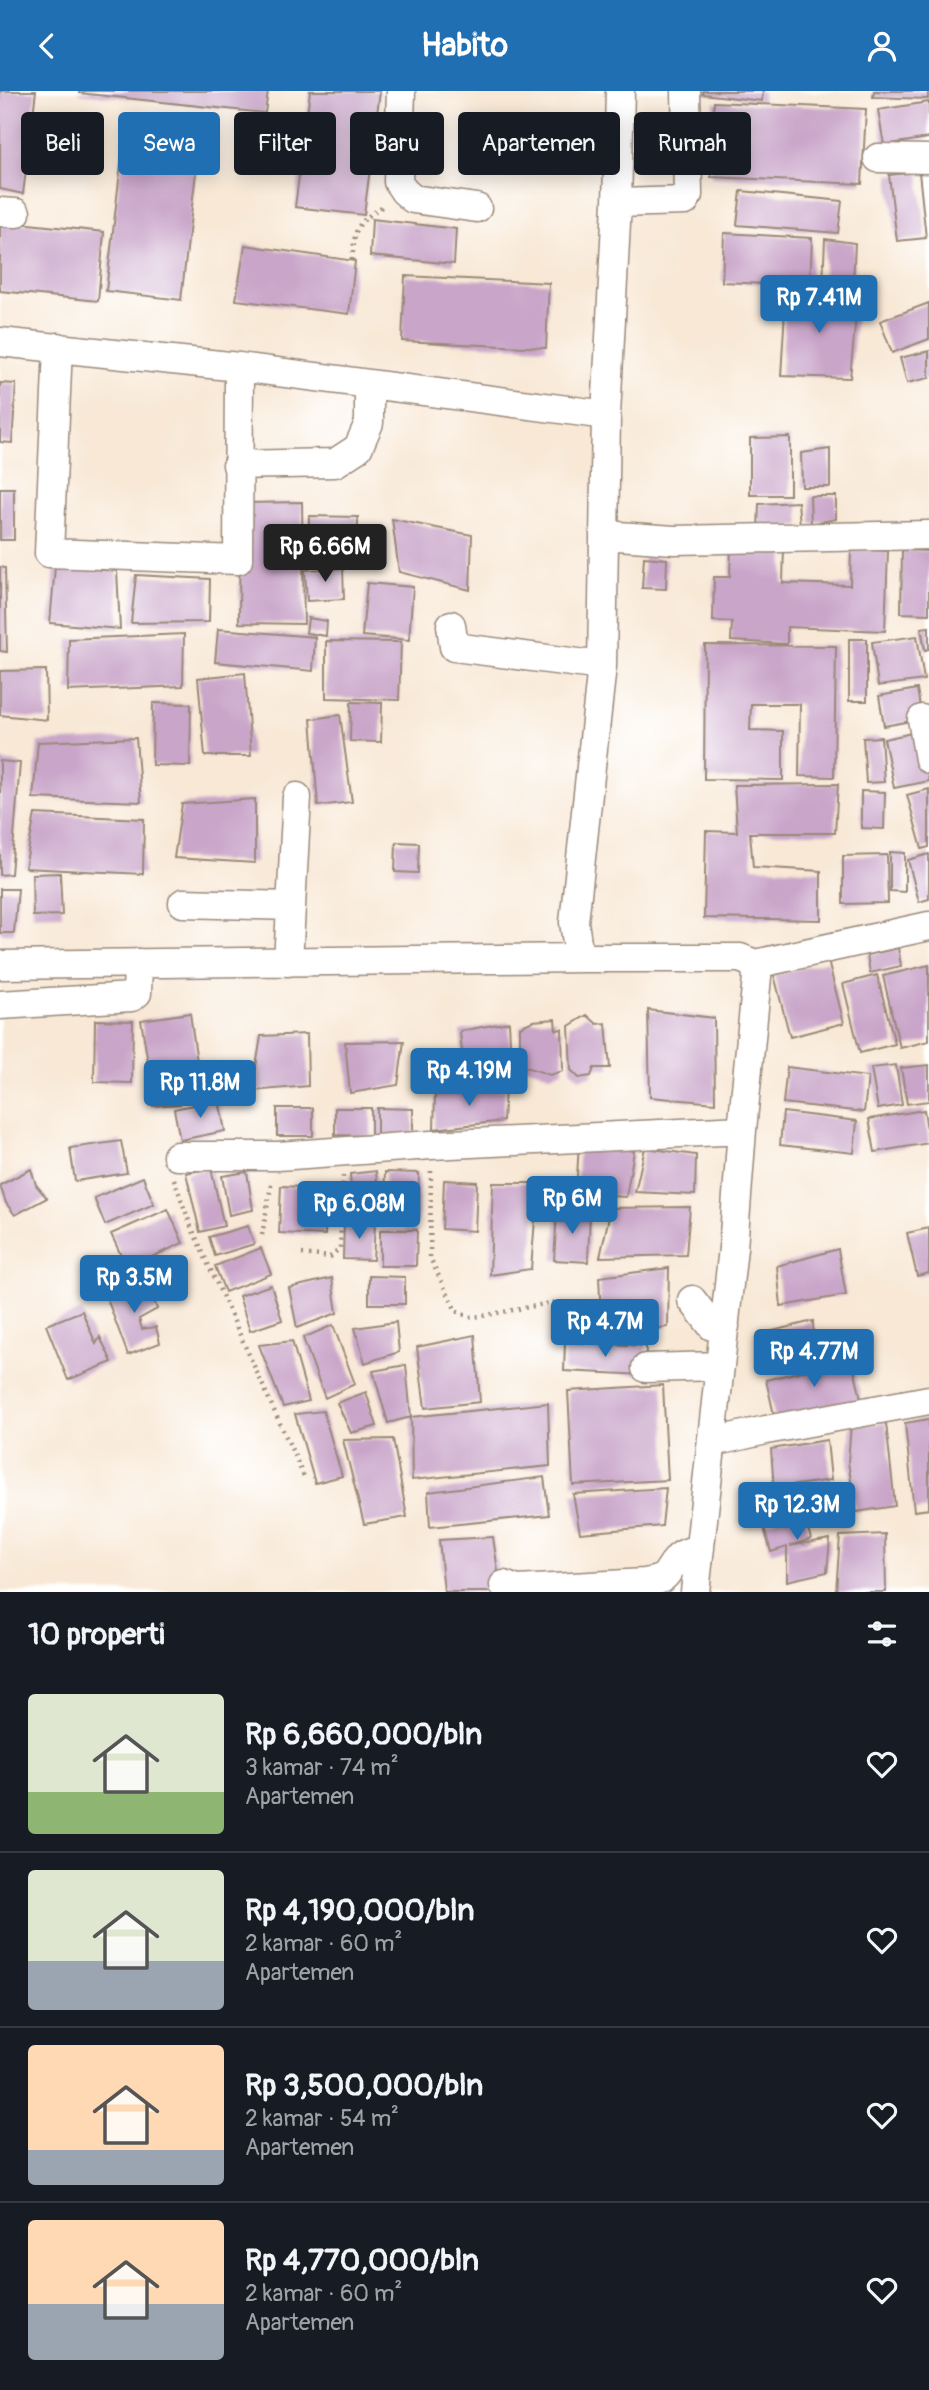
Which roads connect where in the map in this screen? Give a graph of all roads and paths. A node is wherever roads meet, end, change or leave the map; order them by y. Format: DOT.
graph roads {
  1 [pos="401,91"];
  2 [pos="620,91"];
  3 [pos="686,91"];
  4 [pos="878,158"];
  5 [pos="929,159"];
  6 [pos="404,191"];
  7 [pos="617,203"];
  8 [pos="477,208"];
  9 [pos="352,260"];
  10 [pos="0,342"];
  11 [pos="58,347"];
  12 [pos="239,367"];
  13 [pos="369,385"];
  14 [pos="606,415"];
  15 [pos="237,465"];
  16 [pos="604,535"];
  17 [pos="929,535"];
  18 [pos="451,625"];
  19 [pos="602,666"];
  20 [pos="922,719"];
  21 [pos="929,759"];
  22 [pos="297,797"];
  23 [pos="183,903"];
  24 [pos="291,906"];
  25 [pos="929,926"];
  26 [pos="583,958"];
  27 [pos="288,962"];
  28 [pos="138,963"];
  29 [pos="755,964"];
  30 [pos="0,965"];
  31 [pos="0,1006"];
  32 [pos="742,1130"];
  33 [pos="431,1145"];
  34 [pos="343,1151"];
  35 [pos="177,1156"];
  36 [pos="278,1156"];
  37 [pos="261,1235"];
  38 [pos="302,1254"];
  39 [pos="692,1300"];
  40 [pos="555,1302"];
  41 [pos="725,1326"];
  42 [pos="719,1366"];
  43 [pos="646,1368"];
  44 [pos="929,1400"];
  45 [pos="713,1442"];
  46 [pos="305,1479"];
  47 [pos="700,1548"];
  48 [pos="504,1585"];
  49 [pos="695,1592"];
  1 -- 6 [label="street"];
  2 -- 7 [label="street"];
  3 -- 7 [label="street"];
  4 -- 5 [label="street"];
  6 -- 8 [label="street"];
  6 -- 9 [label="path"];
  7 -- 14 [label="street"];
  10 -- 11 [label="street"];
  11 -- 12 [label="street"];
  11 -- 15 [label="street"];
  12 -- 13 [label="street"];
  12 -- 15 [label="street"];
  13 -- 14 [label="street"];
  13 -- 15 [label="street"];
  14 -- 16 [label="street"];
  16 -- 17 [label="street"];
  16 -- 19 [label="street"];
  18 -- 19 [label="street"];
  19 -- 26 [label="street"];
  20 -- 21 [label="street"];
  22 -- 24 [label="street"];
  23 -- 24 [label="street"];
  24 -- 27 [label="street"];
  25 -- 29 [label="street"];
  26 -- 27 [label="street"];
  26 -- 29 [label="street"];
  27 -- 28 [label="street"];
  28 -- 30 [label="street"];
  28 -- 31 [label="street"];
  29 -- 32 [label="street"];
  32 -- 33 [label="street"];
  32 -- 41 [label="street"];
  33 -- 34 [label="street"];
  33 -- 40 [label="path"];
  34 -- 36 [label="street"];
  34 -- 38 [label="path"];
  35 -- 36 [label="street"];
  35 -- 46 [label="path"];
  36 -- 37 [label="path"];
  39 -- 41 [label="street"];
  41 -- 42 [label="street"];
  42 -- 43 [label="street"];
  42 -- 45 [label="street"];
  44 -- 45 [label="street"];
  45 -- 47 [label="street"];
  47 -- 48 [label="street"];
  47 -- 49 [label="street"];
}
